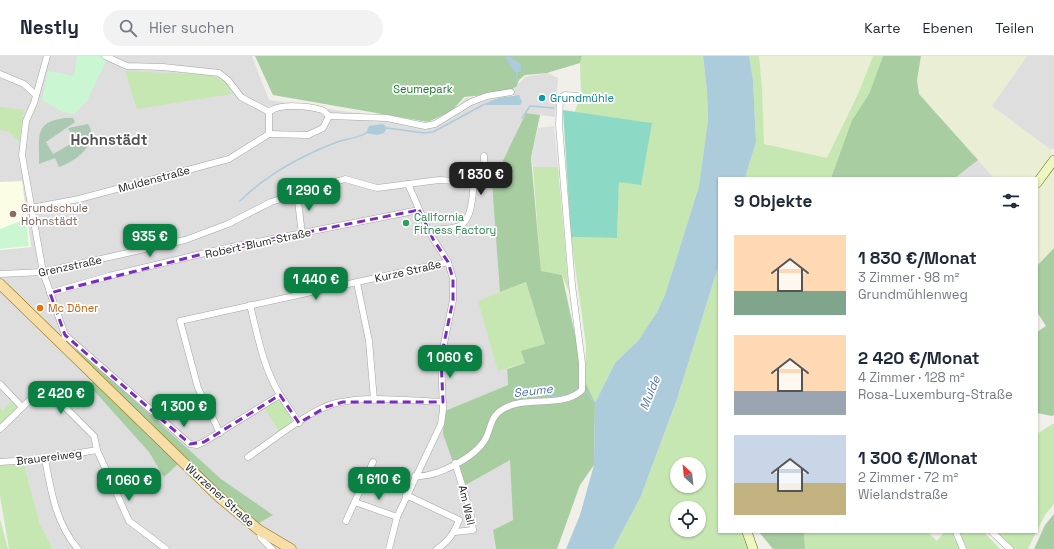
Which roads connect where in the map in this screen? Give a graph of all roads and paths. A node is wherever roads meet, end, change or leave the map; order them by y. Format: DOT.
graph roads {
  1 [pos="47,56"];
  2 [pos="105,56"];
  3 [pos="0,74"];
  4 [pos="511,92"];
  5 [pos="36,95"];
  6 [pos="577,96"];
  7 [pos="269,112"];
  8 [pos="329,116"];
  9 [pos="269,134"];
  10 [pos="484,156"];
  11 [pos="1054,160"];
  12 [pos="474,183"];
  13 [pos="1038,183"];
  14 [pos="408,184"];
  15 [pos="297,193"];
  16 [pos="31,208"];
  17 [pos="420,210"];
  18 [pos="428,232"];
  19 [pos="302,234"];
  20 [pos="448,262"];
  21 [pos="43,272"];
  22 [pos="0,274"];
  23 [pos="357,283"];
  24 [pos="0,284"];
  25 [pos="50,293"];
  26 [pos="250,305"];
  27 [pos="63,339"];
  28 [pos="0,384"];
  29 [pos="280,395"];
  30 [pos="374,400"];
  31 [pos="443,402"];
  32 [pos="22,407"];
  33 [pos="299,423"];
  34 [pos="0,429"];
  35 [pos="220,433"];
  36 [pos="97,450"];
  37 [pos="248,457"];
  38 [pos="45,459"];
  39 [pos="0,462"];
  40 [pos="373,462"];
  41 [pos="455,464"];
  42 [pos="415,476"];
  43 [pos="406,495"];
  44 [pos="355,502"];
  45 [pos="397,517"];
  46 [pos="346,521"];
  47 [pos="260,530"];
  48 [pos="454,532"];
  49 [pos="747,533"];
  50 [pos="956,533"];
  51 [pos="993,533"];
  52 [pos="157,546"];
  53 [pos="78,549"];
  54 [pos="166,549"];
  55 [pos="272,549"];
  56 [pos="291,549"];
  57 [pos="389,549"];
  58 [pos="437,549"];
  59 [pos="753,549"];
  60 [pos="963,549"];
  61 [pos="1010,549"];
  1 -- 5 [label="street"];
  2 -- 7 [label="street"];
  3 -- 5 [label="street"];
  4 -- 8 [label="street"];
  5 -- 16 [label="street"];
  6 -- 41 [label="street"];
  7 -- 8 [label="street"];
  7 -- 9 [label="street"];
  8 -- 9 [label="street"];
  9 -- 16 [label="street, Muldenstraße"];
  10 -- 12 [label="street"];
  11 -- 13 [label="main road"];
  12 -- 14 [label="street, Grenzstraße"];
  12 -- 18 [label="street"];
  14 -- 15 [label="street, Grenzstraße"];
  14 -- 17 [label="street"];
  15 -- 19 [label="street"];
  15 -- 21 [label="street, Grenzstraße"];
  16 -- 21 [label="street"];
  17 -- 18 [label="street"];
  17 -- 19 [label="street, Robert-Blum-Straße"];
  18 -- 20 [label="street"];
  19 -- 25 [label="street, Robert-Blum-Straße"];
  20 -- 23 [label="street, Kurze Straße"];
  20 -- 31 [label="street"];
  21 -- 22 [label="street, Grenzstraße"];
  21 -- 25 [label="street"];
  23 -- 26 [label="street, Kurze Straße"];
  23 -- 30 [label="street"];
  24 -- 27 [label="main road, Wurzener Straße"];
  25 -- 27 [label="street"];
  26 -- 29 [label="street"];
  26 -- 35 [label="street, Kurze Straße"];
  27 -- 35 [label="street"];
  27 -- 47 [label="main road, Wurzener Straße"];
  28 -- 32 [label="street"];
  29 -- 33 [label="street"];
  29 -- 35 [label="street"];
  30 -- 31 [label="street"];
  30 -- 33 [label="street"];
  31 -- 42 [label="street"];
  32 -- 34 [label="street"];
  32 -- 36 [label="street"];
  33 -- 37 [label="street"];
  36 -- 38 [label="street, Brauereiweg"];
  36 -- 52 [label="street"];
  38 -- 39 [label="street, Brauereiweg"];
  38 -- 53 [label="street"];
  40 -- 44 [label="street"];
  41 -- 42 [label="street"];
  41 -- 48 [label="street, Am Wall"];
  42 -- 43 [label="street"];
  43 -- 45 [label="street"];
  43 -- 48 [label="street, Am Wall"];
  44 -- 45 [label="street"];
  44 -- 46 [label="street"];
  45 -- 57 [label="street"];
  47 -- 55 [label="street"];
  47 -- 56 [label="main road, Wurzener Straße"];
  48 -- 58 [label="street, Am Wall"];
  49 -- 59 [label="main road"];
  50 -- 60 [label="street"];
  51 -- 61 [label="street"];
  52 -- 54 [label="street"];
}
